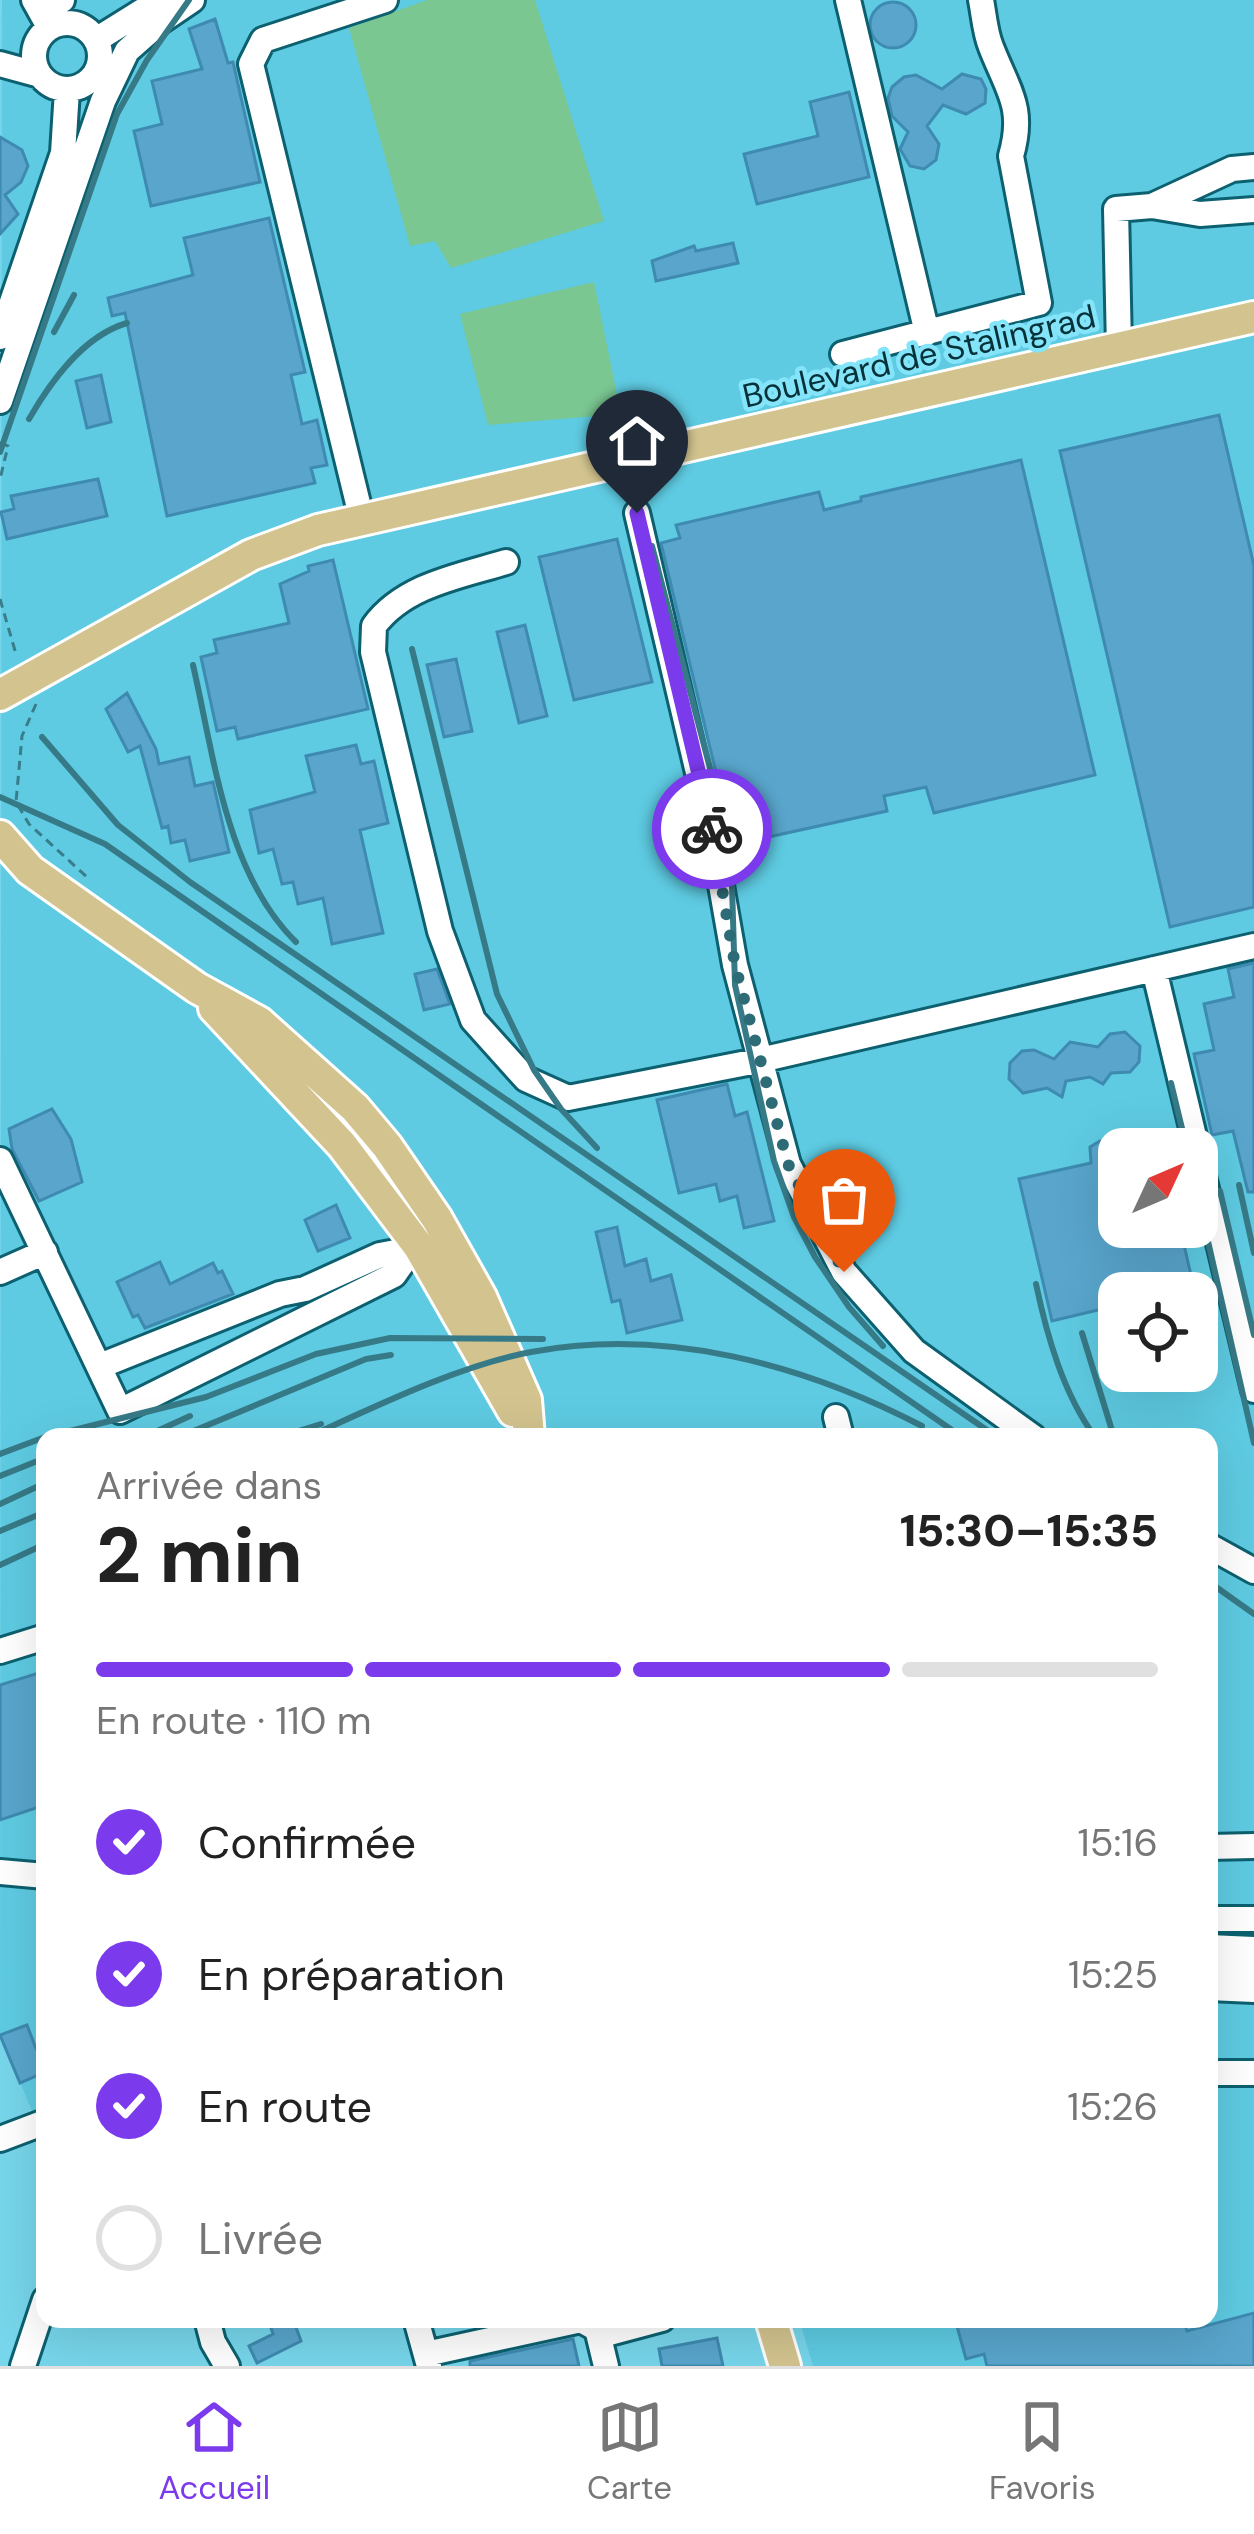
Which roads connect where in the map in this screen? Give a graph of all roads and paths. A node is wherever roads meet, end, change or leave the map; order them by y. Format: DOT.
graph roads {
  1 [pos="160,0"];
  2 [pos="193,0"];
  3 [pos="385,0"];
  4 [pos="848,0"];
  5 [pos="981,0"];
  6 [pos="45,16"];
  7 [pos="96,40"];
  8 [pos="0,55"];
  9 [pos="0,64"];
  10 [pos="40,75"];
  11 [pos="67,90"];
  12 [pos="1254,166"];
  13 [pos="1152,206"];
  14 [pos="1254,210"];
  15 [pos="1254,316"];
  16 [pos="928,333"];
  17 [pos="0,337"];
  18 [pos="1119,347"];
  19 [pos="843,354"];
  20 [pos="0,400"];
  21 [pos="0,443"];
  22 [pos="0,479"];
  23 [pos="637,513"];
  24 [pos="362,520"];
  25 [pos="506,562"];
  26 [pos="176,598"];
  27 [pos="0,599"];
  28 [pos="19,676"];
  29 [pos="0,695"];
  30 [pos="0,710"];
  31 [pos="0,836"];
  32 [pos="99,889"];
  33 [pos="1254,946"];
  34 [pos="1154,969"];
  35 [pos="762,1059"];
  36 [pos="1192,1128"];
  37 [pos="0,1160"];
  38 [pos="1218,1238"];
  39 [pos="424,1244"];
  40 [pos="45,1252"];
  41 [pos="0,1272"];
  42 [pos="100,1366"];
  43 [pos="1254,1390"];
  44 [pos="525,1428"];
  45 [pos="1020,1428"];
  46 [pos="1218,1551"];
  47 [pos="1254,1571"];
  48 [pos="36,1640"];
  49 [pos="0,1651"];
  50 [pos="1254,1846"];
  51 [pos="1218,1847"];
  52 [pos="0,1872"];
  53 [pos="36,1875"];
  54 [pos="1218,1919"];
  55 [pos="1254,1919"];
  56 [pos="1218,1947"];
  57 [pos="1254,1949"];
  58 [pos="1218,1965"];
  59 [pos="1254,1967"];
  60 [pos="1218,1988"];
  61 [pos="1254,1990"];
  62 [pos="1218,2073"];
  63 [pos="1254,2074"];
  64 [pos="36,2125"];
  65 [pos="0,2139"];
  66 [pos="36,2327"];
  67 [pos="209,2328"];
  68 [pos="419,2328"];
  69 [pos="550,2328"];
  70 [pos="628,2328"];
  71 [pos="773,2328"];
  72 [pos="597,2329"];
  73 [pos="428,2360"];
  74 [pos="23,2366"];
  75 [pos="227,2366"];
  76 [pos="605,2366"];
  77 [pos="784,2366"];
  1 -- 7 [label="street"];
  2 -- 20 [label="street"];
  3 -- 24 [label="street"];
  4 -- 16 [label="street"];
  5 -- 16 [label="street"];
  6 -- 7 [label="street"];
  6 -- 8 [label="street"];
  6 -- 10 [label="street"];
  7 -- 11 [label="street"];
  9 -- 10 [label="street"];
  10 -- 11 [label="street"];
  11 -- 17 [label="street"];
  12 -- 13 [label="street"];
  13 -- 14 [label="street"];
  13 -- 18 [label="street"];
  15 -- 18 [label="main road, Boulevard de Stalingrad"];
  16 -- 19 [label="street"];
  18 -- 24 [label="main road, Boulevard de Stalingrad"];
  21 -- 22 [label="path"];
  23 -- 35 [label="street"];
  24 -- 26 [label="main road, Boulevard de Stalingrad"];
  25 -- 35 [label="street"];
  26 -- 28 [label="main road"];
  26 -- 29 [label="main road, Boulevard de Stalingrad"];
  27 -- 28 [label="path"];
  28 -- 30 [label="main road"];
  28 -- 32 [label="path"];
  31 -- 39 [label="main road"];
  33 -- 34 [label="street"];
  34 -- 35 [label="street"];
  34 -- 36 [label="street"];
  35 -- 45 [label="street"];
  37 -- 40 [label="street"];
  38 -- 43 [label="street"];
  39 -- 42 [label="street"];
  39 -- 42 [label="street"];
  39 -- 44 [label="main road"];
  40 -- 41 [label="street"];
  40 -- 42 [label="street"];
  46 -- 47 [label="street"];
  48 -- 49 [label="street"];
  50 -- 51 [label="street"];
  52 -- 53 [label="street"];
  54 -- 55 [label="street"];
  56 -- 57 [label="street"];
  58 -- 59 [label="street"];
  60 -- 61 [label="street"];
  62 -- 63 [label="street"];
  64 -- 65 [label="street"];
  66 -- 74 [label="street"];
  67 -- 75 [label="street"];
  68 -- 73 [label="street"];
  69 -- 73 [label="street"];
  70 -- 72 [label="street"];
  71 -- 77 [label="main road"];
  72 -- 76 [label="street"];
}
